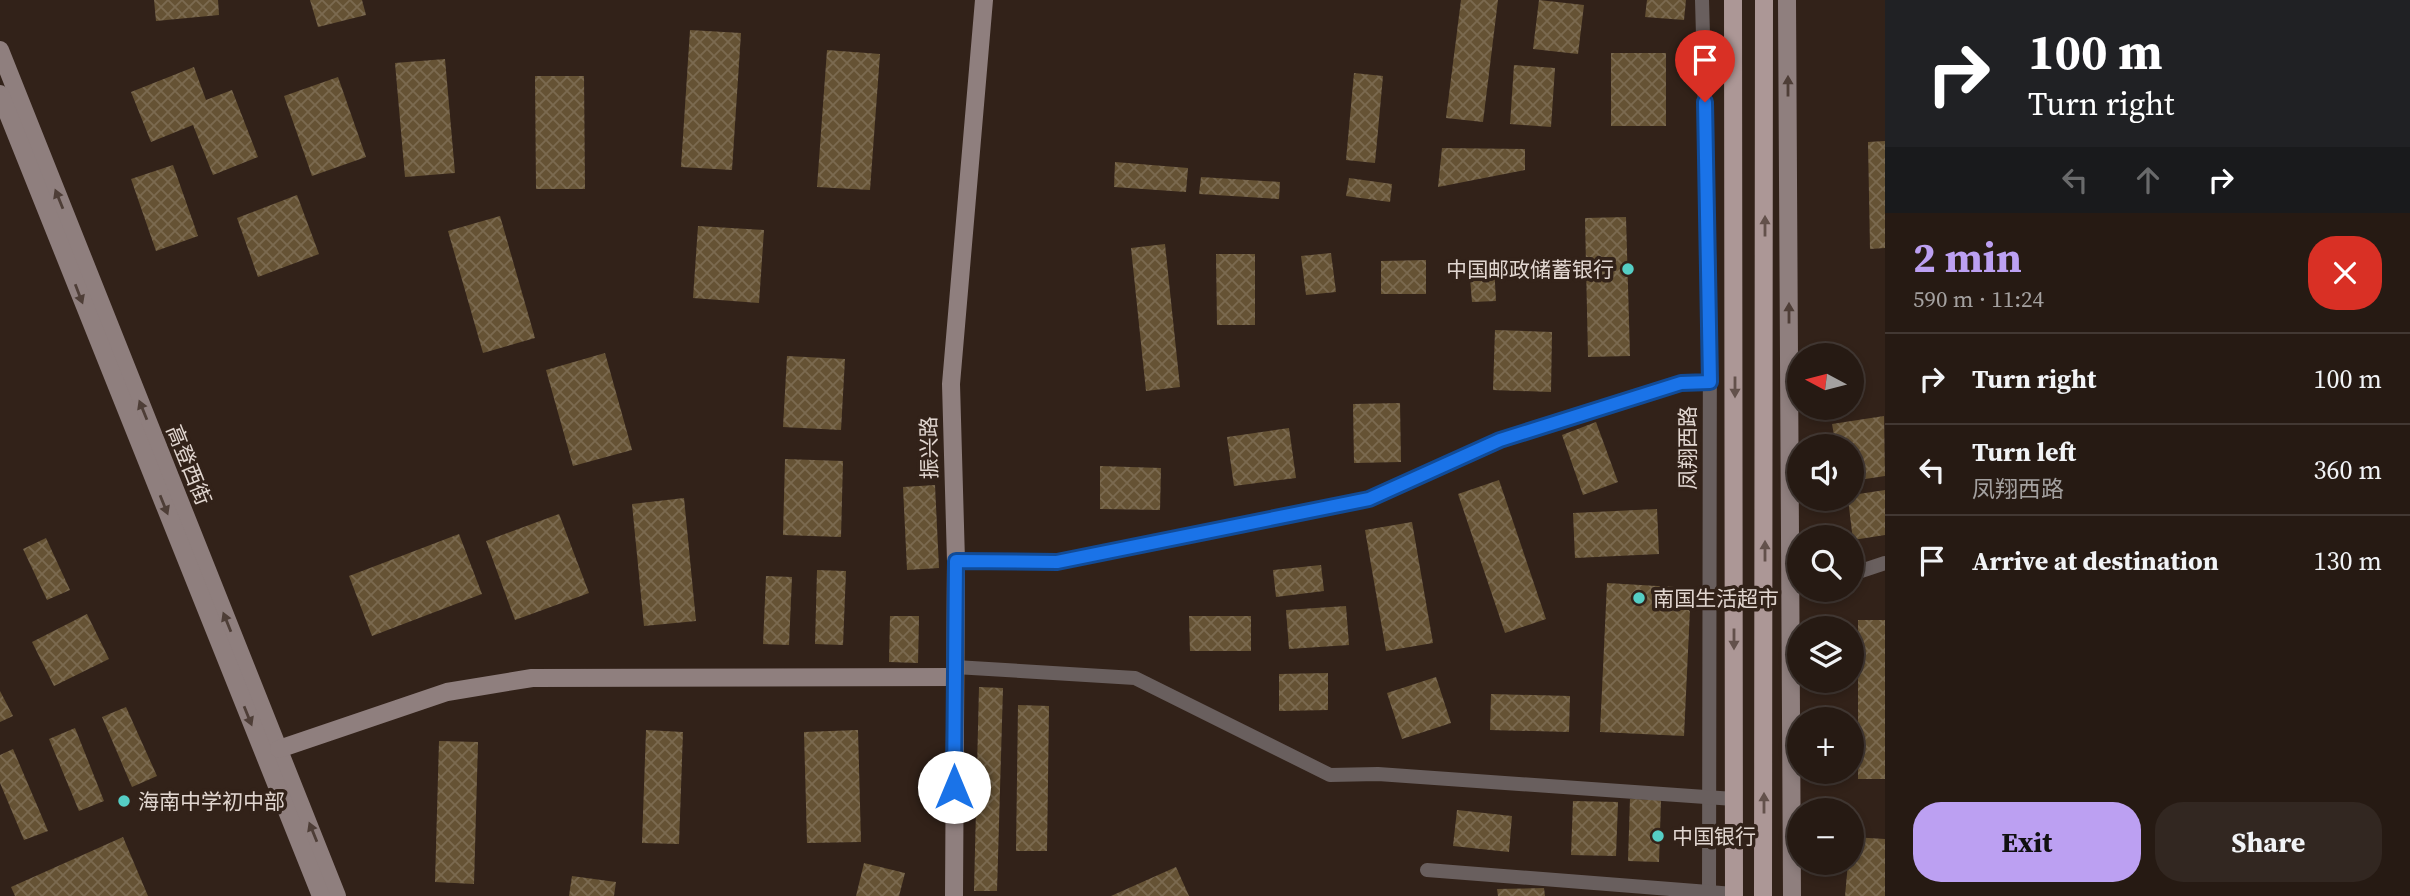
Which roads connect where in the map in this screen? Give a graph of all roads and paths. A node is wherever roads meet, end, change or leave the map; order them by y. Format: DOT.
graph roads {
  1 [pos="984,0"];
  2 [pos="1702,0"];
  3 [pos="1733,0"];
  4 [pos="1763,0"];
  5 [pos="1787,0"];
  6 [pos="0,50"];
  7 [pos="0,94"];
  8 [pos="1710,382"];
  9 [pos="1795,525"];
  10 [pos="956,561"];
  11 [pos="1885,563"];
  12 [pos="1864,570"];
  13 [pos="1796,602"];
  14 [pos="955,672"];
  15 [pos="278,749"];
  16 [pos="1709,798"];
  17 [pos="1734,799"];
  18 [pos="1427,870"];
  19 [pos="1709,895"];
  20 [pos="1734,895"];
  21 [pos="321,896"];
  22 [pos="337,896"];
  23 [pos="954,896"];
  24 [pos="1763,896"];
  25 [pos="1792,896"];
  1 -- 10 [label="street, 振兴路"];
  2 -- 8 [label="street, 凤翔西路"];
  3 -- 17 [label="main road, one-way"];
  24 -- 4 [label="main road, one-way"];
  9 -- 5 [label="street, one-way"];
  15 -- 6 [label="street, 高登西街, one-way"];
  7 -- 21 [label="street, 高登西街, one-way"];
  8 -- 10 [label="street"];
  8 -- 16 [label="street, 凤翔西路"];
  10 -- 14 [label="street, 振兴路"];
  11 -- 12 [label="street"];
  13 -- 25 [label="street"];
  14 -- 15 [label="street"];
  14 -- 16 [label="street"];
  14 -- 23 [label="street, 振兴路"];
  22 -- 15 [label="street, 高登西街, one-way"];
  16 -- 17 [label="street"];
  16 -- 19 [label="street, 凤翔西路"];
  17 -- 20 [label="main road"];
  18 -- 19 [label="street"];
  19 -- 20 [label="street"];
}
